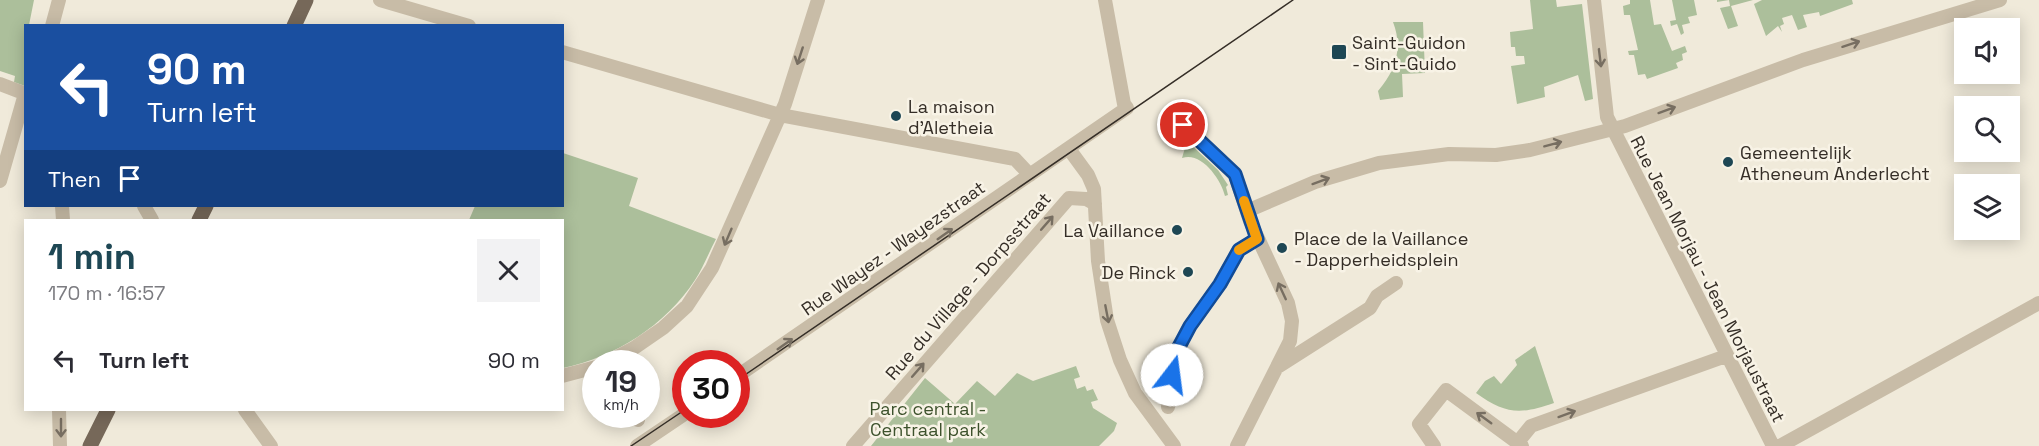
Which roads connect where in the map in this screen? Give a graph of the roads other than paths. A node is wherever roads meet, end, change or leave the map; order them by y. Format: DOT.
graph roads {
  1 [pos="59,0"];
  2 [pos="306,0"];
  3 [pos="380,0"];
  4 [pos="818,0"];
  5 [pos="1105,0"];
  6 [pos="1594,0"];
  7 [pos="2000,0"];
  8 [pos="53,24"];
  9 [pos="295,24"];
  10 [pos="462,24"];
  11 [pos="564,53"];
  12 [pos="0,84"];
  13 [pos="24,94"];
  14 [pos="24,97"];
  15 [pos="780,115"];
  16 [pos="1183,125"];
  17 [pos="1612,129"];
  18 [pos="1069,148"];
  19 [pos="1030,175"];
  20 [pos="0,181"];
  21 [pos="1095,204"];
  22 [pos="1247,211"];
  23 [pos="1257,239"];
  24 [pos="1396,283"];
  25 [pos="2039,303"];
  26 [pos="627,350"];
  27 [pos="1726,356"];
  28 [pos="1279,366"];
  29 [pos="750,367"];
  30 [pos="582,371"];
  31 [pos="564,375"];
  32 [pos="1168,407"];
  33 [pos="59,411"];
  34 [pos="108,411"];
  35 [pos="246,411"];
  36 [pos="672,422"];
  37 [pos="1520,444"];
  38 [pos="60,446"];
  39 [pos="90,446"];
  40 [pos="271,446"];
  41 [pos="637,446"];
  42 [pos="853,446"];
  43 [pos="1174,446"];
  44 [pos="1237,446"];
  45 [pos="1434,446"];
  46 [pos="1773,446"];
  47 [pos="1780,446"];
  1 -- 8 [label="street"];
  2 -- 9 [label="main road"];
  3 -- 10 [label="street"];
  4 -- 15 [label="street, one-way"];
  5 -- 18 [label="street"];
  6 -- 17 [label="street, Rue Jean Morjau - Jean Morjaustraat, one-way"];
  17 -- 7 [label="street, one-way"];
  11 -- 15 [label="street"];
  12 -- 13 [label="street"];
  14 -- 20 [label="street"];
  15 -- 19 [label="street"];
  15 -- 26 [label="street, one-way"];
  16 -- 22 [label="street"];
  22 -- 17 [label="street, one-way"];
  17 -- 27 [label="street, Rue Jean Morjau - Jean Morjaustraat"];
  18 -- 19 [label="street, Rue Wayez - Wayezstraat"];
  18 -- 21 [label="street"];
  29 -- 19 [label="street, Rue Wayez - Wayezstraat, one-way"];
  42 -- 21 [label="street, Rue du Village - Dorpsstraat, one-way"];
  21 -- 43 [label="street, one-way"];
  22 -- 23 [label="street"];
  28 -- 23 [label="street, one-way"];
  23 -- 32 [label="street"];
  24 -- 28 [label="street"];
  25 -- 47 [label="street"];
  37 -- 27 [label="street, one-way"];
  27 -- 46 [label="street, Rue Jean Morjau - Jean Morjaustraat"];
  28 -- 44 [label="street"];
  30 -- 31 [label="street"];
  33 -- 38 [label="street, one-way"];
  34 -- 39 [label="main road"];
  35 -- 40 [label="street"];
  36 -- 41 [label="street"];
  37 -- 45 [label="street, one-way"];
}
